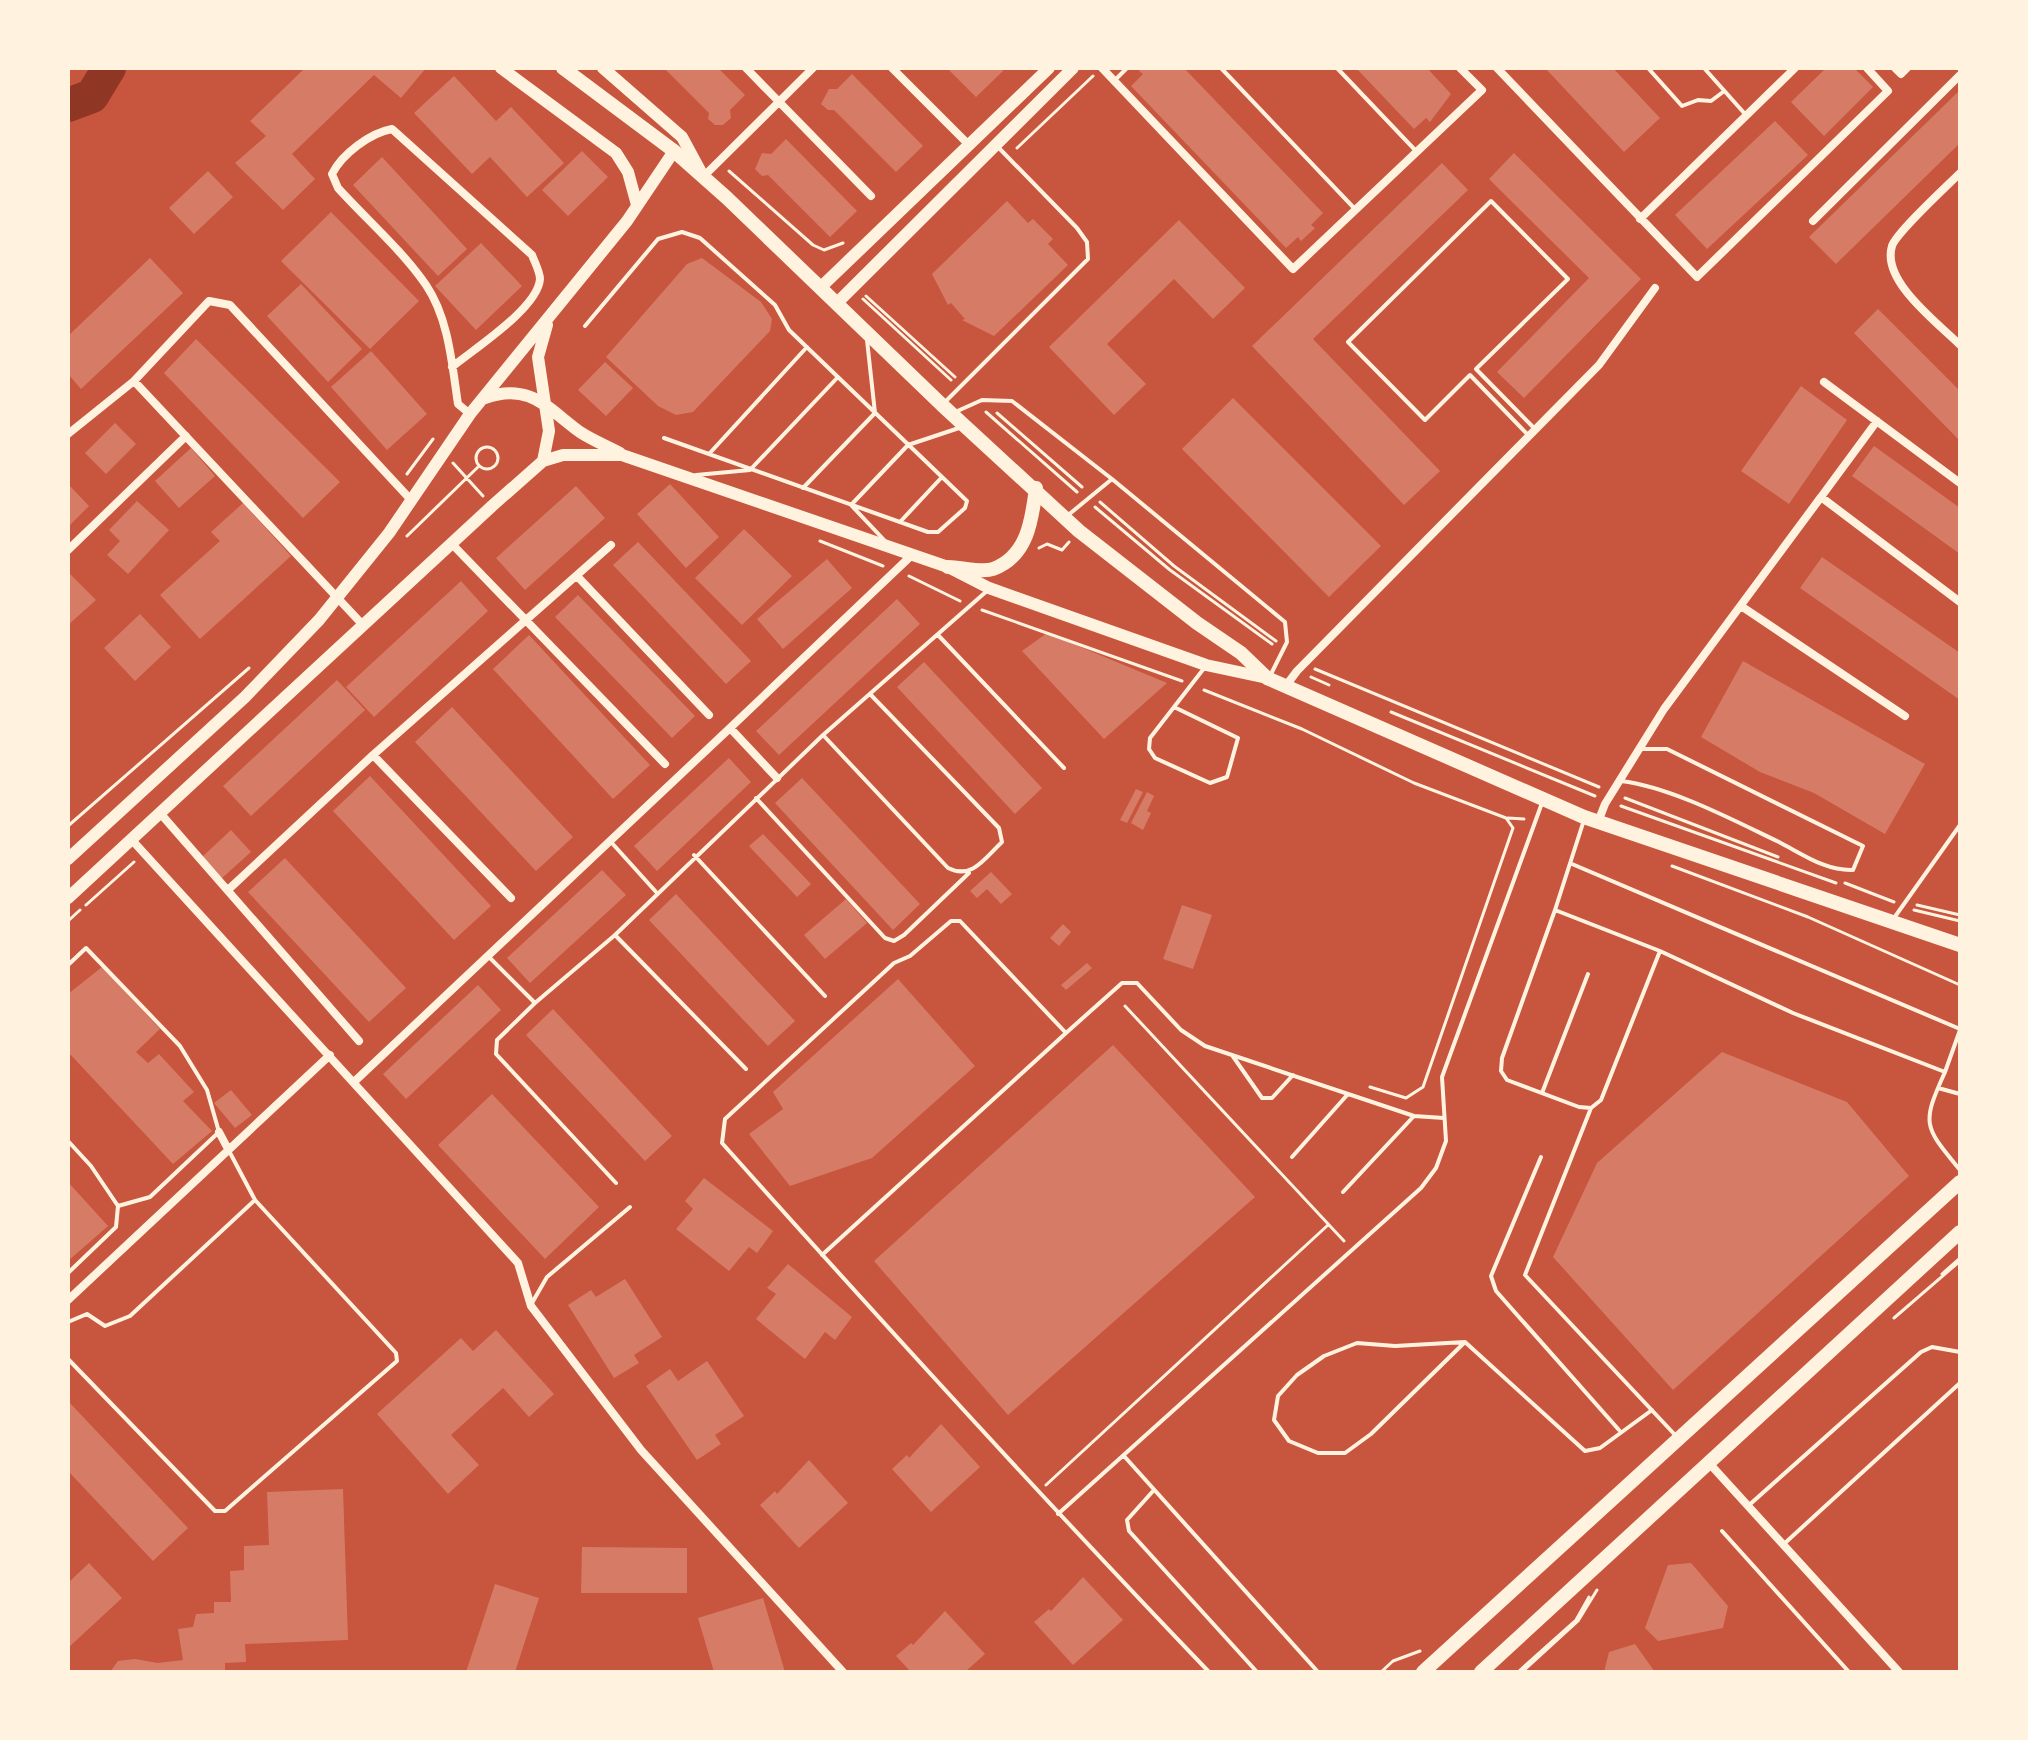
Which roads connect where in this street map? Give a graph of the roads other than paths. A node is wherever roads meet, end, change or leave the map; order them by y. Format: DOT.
graph roads {
  1 [pos="501,68"];
  2 [pos="563,68"];
  3 [pos="603,68"];
  4 [pos="746,68"];
  5 [pos="813,68"];
  6 [pos="892,68"];
  7 [pos="1073,68"];
  8 [pos="1101,68"];
  9 [pos="1127,68"];
  10 [pos="1221,68"];
  11 [pos="1337,68"];
  12 [pos="1460,68"];
  13 [pos="1497,68"];
  14 [pos="1648,68"];
  15 [pos="1704,68"];
  16 [pos="1795,68"];
  17 [pos="1867,68"];
  18 [pos="1895,68"];
  19 [pos="1907,68"];
  20 [pos="1046,69"];
  21 [pos="1960,75"];
  22 [pos="1114,81"];
  23 [pos="1723,92"];
  24 [pos="778,101"];
  25 [pos="1746,116"];
  26 [pos="995,145"];
  27 [pos="970,146"];
  28 [pos="674,151"];
  29 [pos="1417,152"];
  30 [pos="1960,173"];
  31 [pos="703,177"];
  32 [pos="871,196"];
  33 [pos="637,205"];
  34 [pos="1355,209"];
  35 [pos="1640,219"];
  36 [pos="1813,221"];
  37 [pos="821,287"];
  38 [pos="1655,288"];
  39 [pos="838,302"];
  40 [pos="549,318"];
  41 [pos="585,326"];
  42 [pos="867,333"];
  43 [pos="1960,345"];
  44 [pos="807,347"];
  45 [pos="452,367"];
  46 [pos="838,377"];
  47 [pos="134,381"];
  48 [pos="1824,382"];
  49 [pos="482,399"];
  50 [pos="546,403"];
  51 [pos="947,410"];
  52 [pos="875,413"];
  53 [pos="470,414"];
  54 [pos="1877,421"];
  55 [pos="965,426"];
  56 [pos="1532,433"];
  57 [pos="68,434"];
  58 [pos="186,436"];
  59 [pos="664,438"];
  60 [pos="908,445"];
  61 [pos="709,454"];
  62 [pos="622,455"];
  63 [pos="543,461"];
  64 [pos="750,470"];
  65 [pos="685,476"];
  66 [pos="942,477"];
  67 [pos="1112,479"];
  68 [pos="1960,483"];
  69 [pos="803,488"];
  70 [pos="1036,488"];
  71 [pos="1821,497"];
  72 [pos="412,501"];
  73 [pos="851,505"];
  74 [pos="1065,517"];
  75 [pos="900,522"];
  76 [pos="451,543"];
  77 [pos="611,545"];
  78 [pos="891,547"];
  79 [pos="68,550"];
  80 [pos="913,554"];
  81 [pos="948,567"];
  82 [pos="577,576"];
  83 [pos="989,588"];
  84 [pos="338,598"];
  85 [pos="1960,602"];
  86 [pos="1741,606"];
  87 [pos="525,623"];
  88 [pos="362,624"];
  89 [pos="938,635"];
  90 [pos="1206,665"];
  91 [pos="1268,678"];
  92 [pos="1285,687"];
  93 [pos="870,694"];
  94 [pos="1174,707"];
  95 [pos="709,715"];
  96 [pos="1905,716"];
  97 [pos="730,728"];
  98 [pos="823,735"];
  99 [pos="1640,749"];
  100 [pos="373,755"];
  101 [pos="665,764"];
  102 [pos="1064,768"];
  103 [pos="777,778"];
  104 [pos="1619,781"];
  105 [pos="756,798"];
  106 [pos="1542,800"];
  107 [pos="160,813"];
  108 [pos="1591,820"];
  109 [pos="1960,825"];
  110 [pos="131,839"];
  111 [pos="611,842"];
  112 [pos="694,855"];
  113 [pos="68,859"];
  114 [pos="1572,864"];
  115 [pos="971,871"];
  116 [pos="229,889"];
  117 [pos="657,893"];
  118 [pos="68,898"];
  119 [pos="511,898"];
  120 [pos="1555,910"];
  121 [pos="1891,922"];
  122 [pos="615,935"];
  123 [pos="1960,945"];
  124 [pos="1660,951"];
  125 [pos="488,956"];
  126 [pos="68,965"];
  127 [pos="1588,974"];
  128 [pos="825,996"];
  129 [pos="535,1003"];
  130 [pos="1960,1030"];
  131 [pos="1066,1033"];
  132 [pos="359,1041"];
  133 [pos="330,1055"];
  134 [pos="1232,1055"];
  135 [pos="746,1069"];
  136 [pos="1945,1072"];
  137 [pos="1293,1075"];
  138 [pos="355,1081"];
  139 [pos="1938,1088"];
  140 [pos="1542,1093"];
  141 [pos="1348,1094"];
  142 [pos="1960,1094"];
  143 [pos="1591,1108"];
  144 [pos="1414,1116"];
  145 [pos="1444,1118"];
  146 [pos="219,1132"];
  147 [pos="68,1141"];
  148 [pos="228,1149"];
  149 [pos="1292,1157"];
  150 [pos="1541,1157"];
  151 [pos="1960,1170"];
  152 [pos="1960,1182"];
  153 [pos="616,1183"];
  154 [pos="1343,1192"];
  155 [pos="255,1200"];
  156 [pos="118,1206"];
  157 [pos="630,1207"];
  158 [pos="1960,1232"];
  159 [pos="822,1255"];
  160 [pos="68,1273"];
  161 [pos="68,1300"];
  162 [pos="531,1306"];
  163 [pos="68,1322"];
  164 [pos="1465,1342"];
  165 [pos="1960,1352"];
  166 [pos="68,1359"];
  167 [pos="1960,1383"];
  168 [pos="1652,1410"];
  169 [pos="1619,1430"];
  170 [pos="1679,1439"];
  171 [pos="1124,1456"];
  172 [pos="1709,1463"];
  173 [pos="1154,1490"];
  174 [pos="1748,1506"];
  175 [pos="1058,1514"];
  176 [pos="1722,1531"];
  177 [pos="1783,1544"];
  178 [pos="843,1672"];
  179 [pos="1209,1672"];
  180 [pos="1257,1672"];
  181 [pos="1318,1672"];
  182 [pos="1423,1672"];
  183 [pos="1481,1672"];
  184 [pos="1849,1672"];
  185 [pos="1899,1672"];
  1 -- 33 [label="main road"];
  2 -- 28 [label="main road"];
  3 -- 31 [label="main road"];
  4 -- 24 [label="street"];
  5 -- 24 [label="street"];
  6 -- 27 [label="street"];
  7 -- 26 [label="main road"];
  8 -- 22 [label="street"];
  9 -- 22 [label="lane"];
  10 -- 34 [label="lane"];
  11 -- 29 [label="lane"];
  12 -- 29 [label="street"];
  13 -- 35 [label="street"];
  14 -- 23 [label="lane"];
  15 -- 23 [label="lane"];
  16 -- 25 [label="street"];
  17 -- 35 [label="street"];
  18 -- 19 [label="street"];
  20 -- 27 [label="main road"];
  21 -- 36 [label="street"];
  22 -- 34 [label="street"];
  23 -- 25 [label="lane"];
  24 -- 31 [label="street"];
  24 -- 32 [label="street"];
  25 -- 35 [label="street"];
  26 -- 39 [label="main road"];
  26 -- 51 [label="lane"];
  27 -- 37 [label="main road"];
  28 -- 31 [label="main road"];
  28 -- 33 [label="main road"];
  29 -- 34 [label="street"];
  30 -- 43 [label="street"];
  31 -- 37 [label="main road"];
  33 -- 40 [label="main road"];
  37 -- 39 [label="main road"];
  38 -- 56 [label="street"];
  39 -- 42 [label="main road"];
  40 -- 49 [label="main road"];
  40 -- 50 [label="main road"];
  41 -- 44 [label="lane"];
  42 -- 51 [label="main road"];
  42 -- 52 [label="lane"];
  44 -- 46 [label="lane"];
  44 -- 61 [label="lane"];
  45 -- 45 [label="street"];
  45 -- 53 [label="street"];
  46 -- 52 [label="lane"];
  46 -- 64 [label="lane"];
  47 -- 57 [label="street"];
  47 -- 58 [label="street"];
  47 -- 72 [label="street"];
  48 -- 54 [label="street"];
  49 -- 50 [label="main road"];
  49 -- 53 [label="main road"];
  50 -- 62 [label="main road"];
  50 -- 63 [label="main road"];
  51 -- 55 [label="main road"];
  51 -- 67 [label="lane"];
  52 -- 60 [label="lane"];
  52 -- 69 [label="lane"];
  53 -- 72 [label="main road"];
  54 -- 68 [label="street"];
  54 -- 71 [label="street"];
  55 -- 60 [label="lane"];
  55 -- 70 [label="main road"];
  56 -- 56 [label="lane"];
  56 -- 92 [label="street"];
  58 -- 79 [label="street"];
  58 -- 84 [label="street"];
  59 -- 61 [label="lane"];
  60 -- 66 [label="lane"];
  60 -- 73 [label="lane"];
  61 -- 64 [label="lane"];
  62 -- 63 [label="main road"];
  62 -- 65 [label="main road"];
  63 -- 76 [label="main road"];
  64 -- 65 [label="lane"];
  64 -- 69 [label="lane"];
  65 -- 78 [label="main road"];
  66 -- 75 [label="lane"];
  66 -- 75 [label="lane"];
  67 -- 74 [label="lane"];
  67 -- 91 [label="lane"];
  69 -- 73 [label="lane"];
  70 -- 74 [label="main road"];
  70 -- 81 [label="main road"];
  71 -- 85 [label="street"];
  71 -- 86 [label="street"];
  72 -- 84 [label="main road"];
  73 -- 75 [label="lane"];
  73 -- 78 [label="lane"];
  74 -- 91 [label="main road"];
  76 -- 87 [label="street"];
  76 -- 88 [label="main road"];
  77 -- 82 [label="street"];
  78 -- 80 [label="main road"];
  80 -- 81 [label="main road"];
  80 -- 97 [label="street"];
  81 -- 83 [label="main road"];
  82 -- 87 [label="street"];
  82 -- 95 [label="street"];
  83 -- 89 [label="lane"];
  83 -- 90 [label="main road"];
  84 -- 88 [label="street"];
  84 -- 113 [label="main road"];
  86 -- 96 [label="street"];
  86 -- 99 [label="street"];
  87 -- 100 [label="street"];
  87 -- 101 [label="street"];
  88 -- 107 [label="main road"];
  89 -- 93 [label="lane"];
  89 -- 102 [label="lane"];
  90 -- 91 [label="main road"];
  90 -- 94 [label="lane"];
  91 -- 92 [label="main road"];
  92 -- 106 [label="main road"];
  93 -- 98 [label="lane"];
  93 -- 115 [label="lane"];
  94 -- 94 [label="lane"];
  97 -- 103 [label="street"];
  97 -- 111 [label="street"];
  98 -- 103 [label="lane"];
  98 -- 115 [label="lane"];
  99 -- 104 [label="street"];
  99 -- 104 [label="lane"];
  100 -- 116 [label="street"];
  100 -- 119 [label="street"];
  103 -- 105 [label="lane"];
  104 -- 108 [label="street"];
  105 -- 112 [label="lane"];
  105 -- 115 [label="lane"];
  106 -- 108 [label="main road"];
  106 -- 145 [label="lane"];
  107 -- 110 [label="main road"];
  107 -- 116 [label="street"];
  108 -- 114 [label="lane"];
  108 -- 121 [label="main road"];
  109 -- 121 [label="lane"];
  110 -- 118 [label="main road"];
  110 -- 133 [label="street"];
  111 -- 117 [label="lane"];
  111 -- 125 [label="street"];
  112 -- 117 [label="lane"];
  112 -- 128 [label="lane"];
  114 -- 120 [label="lane"];
  114 -- 130 [label="lane"];
  116 -- 132 [label="street"];
  117 -- 122 [label="lane"];
  120 -- 124 [label="lane"];
  120 -- 140 [label="lane"];
  121 -- 123 [label="main road"];
  122 -- 129 [label="lane"];
  122 -- 135 [label="lane"];
  124 -- 136 [label="lane"];
  124 -- 143 [label="lane"];
  125 -- 129 [label="lane"];
  125 -- 138 [label="street"];
  126 -- 146 [label="lane"];
  127 -- 140 [label="lane"];
  129 -- 153 [label="lane"];
  130 -- 136 [label="lane"];
  131 -- 134 [label="lane"];
  131 -- 159 [label="lane"];
  131 -- 159 [label="lane"];
  133 -- 138 [label="street"];
  133 -- 148 [label="street"];
  134 -- 137 [label="lane"];
  134 -- 137 [label="lane"];
  136 -- 139 [label="lane"];
  137 -- 141 [label="lane"];
  138 -- 162 [label="street"];
  139 -- 142 [label="lane"];
  139 -- 151 [label="lane"];
  140 -- 143 [label="lane"];
  141 -- 144 [label="lane"];
  141 -- 149 [label="lane"];
  143 -- 168 [label="lane"];
  144 -- 145 [label="lane"];
  144 -- 154 [label="lane"];
  145 -- 171 [label="lane"];
  146 -- 148 [label="street"];
  146 -- 156 [label="lane"];
  147 -- 156 [label="lane"];
  148 -- 155 [label="lane"];
  148 -- 161 [label="street"];
  150 -- 169 [label="lane"];
  152 -- 170 [label="main road"];
  155 -- 163 [label="lane"];
  155 -- 166 [label="lane"];
  156 -- 160 [label="lane"];
  157 -- 162 [label="lane"];
  158 -- 172 [label="main road"];
  159 -- 175 [label="lane"];
  162 -- 178 [label="street"];
  164 -- 164 [label="lane"];
  164 -- 169 [label="lane"];
  165 -- 174 [label="lane"];
  167 -- 177 [label="lane"];
  168 -- 169 [label="lane"];
  168 -- 170 [label="lane"];
  170 -- 182 [label="main road"];
  171 -- 173 [label="lane"];
  171 -- 175 [label="lane"];
  172 -- 174 [label="street"];
  172 -- 183 [label="main road"];
  173 -- 180 [label="lane"];
  173 -- 181 [label="lane"];
  174 -- 177 [label="street"];
  175 -- 179 [label="lane"];
  176 -- 184 [label="lane"];
  177 -- 185 [label="street"];
}
